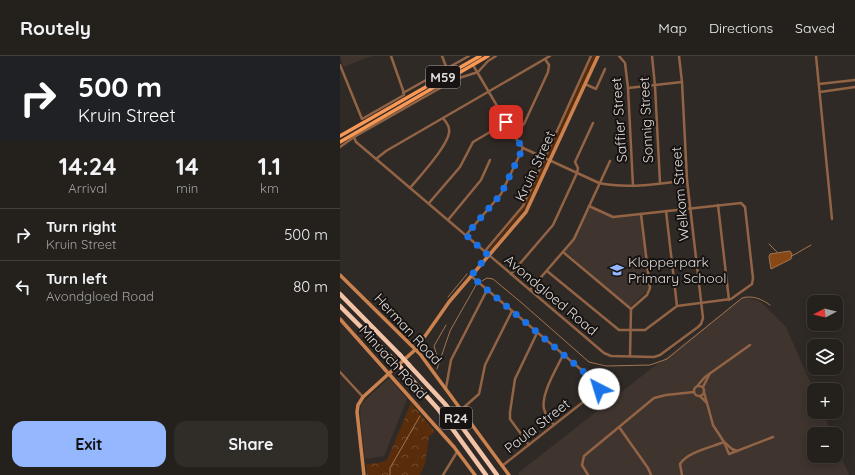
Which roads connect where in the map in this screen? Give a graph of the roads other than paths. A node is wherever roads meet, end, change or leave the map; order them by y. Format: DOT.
graph roads {
  1 [pos="391,56"];
  2 [pos="442,56"];
  3 [pos="469,56"];
  4 [pos="480,56"];
  5 [pos="488,56"];
  6 [pos="496,56"];
  7 [pos="550,56"];
  8 [pos="591,56"];
  9 [pos="598,56"];
  10 [pos="619,56"];
  11 [pos="652,56"];
  12 [pos="679,56"];
  13 [pos="816,56"];
  14 [pos="545,59"];
  15 [pos="473,64"];
  16 [pos="340,65"];
  17 [pos="460,68"];
  18 [pos="447,69"];
  19 [pos="605,69"];
  20 [pos="478,72"];
  21 [pos="855,80"];
  22 [pos="682,82"];
  23 [pos="585,84"];
  24 [pos="819,84"];
  25 [pos="655,86"];
  26 [pos="855,87"];
  27 [pos="628,88"];
  28 [pos="489,91"];
  29 [pos="820,92"];
  30 [pos="405,97"];
  31 [pos="443,118"];
  32 [pos="506,122"];
  33 [pos="593,123"];
  34 [pos="513,133"];
  35 [pos="340,136"];
  36 [pos="354,137"];
  37 [pos="340,142"];
  38 [pos="340,147"];
  39 [pos="523,148"];
  40 [pos="545,158"];
  41 [pos="376,159"];
  42 [pos="490,160"];
  43 [pos="550,161"];
  44 [pos="610,161"];
  45 [pos="577,173"];
  46 [pos="687,180"];
  47 [pos="600,183"];
  48 [pos="660,183"];
  49 [pos="633,186"];
  50 [pos="410,188"];
  51 [pos="429,204"];
  52 [pos="718,205"];
  53 [pos="589,206"];
  54 [pos="690,208"];
  55 [pos="666,211"];
  56 [pos="641,214"];
  57 [pos="832,219"];
  58 [pos="448,220"];
  59 [pos="466,235"];
  60 [pos="485,251"];
  61 [pos="563,252"];
  62 [pos="488,255"];
  63 [pos="547,271"];
  64 [pos="511,274"];
  65 [pos="340,275"];
  66 [pos="471,276"];
  67 [pos="486,290"];
  68 [pos="530,290"];
  69 [pos="340,294"];
  70 [pos="729,300"];
  71 [pos="702,303"];
  72 [pos="677,306"];
  73 [pos="341,307"];
  74 [pos="631,309"];
  75 [pos="512,312"];
  76 [pos="340,319"];
  77 [pos="696,328"];
  78 [pos="631,331"];
  79 [pos="538,333"];
  80 [pos="750,345"];
  81 [pos="416,349"];
  82 [pos="563,355"];
  83 [pos="630,356"];
  84 [pos="340,372"];
  85 [pos="389,373"];
  86 [pos="711,373"];
  87 [pos="698,385"];
  88 [pos="703,387"];
  89 [pos="446,388"];
  90 [pos="694,392"];
  91 [pos="704,392"];
  92 [pos="700,396"];
  93 [pos="363,397"];
  94 [pos="707,403"];
  95 [pos="462,409"];
  96 [pos="554,425"];
  97 [pos="619,427"];
  98 [pos="773,437"];
  99 [pos="724,442"];
  100 [pos="529,445"];
  101 [pos="458,451"];
  102 [pos="738,451"];
  103 [pos="502,467"];
  104 [pos="650,473"];
  105 [pos="364,475"];
  106 [pos="443,475"];
  107 [pos="475,475"];
  108 [pos="486,475"];
  109 [pos="497,475"];
  110 [pos="508,475"];
  111 [pos="588,475"];
  112 [pos="682,475"];
  1 -- 30 [label="street"];
  2 -- 18 [label="street"];
  3 -- 18 [label="street"];
  4 -- 17 [label="main road, M59"];
  5 -- 15 [label="main road, M59"];
  6 -- 20 [label="street"];
  7 -- 14 [label="street"];
  8 -- 40 [label="street, Kruin Street"];
  9 -- 23 [label="main road, Kruin Street"];
  10 -- 27 [label="street, Saffier Street"];
  11 -- 25 [label="street, Sonnig Street"];
  12 -- 22 [label="street, Welkom Street"];
  13 -- 24 [label="street"];
  14 -- 28 [label="street"];
  14 -- 34 [label="street"];
  15 -- 17 [label="main road"];
  15 -- 20 [label="street"];
  15 -- 30 [label="main road, M59"];
  16 -- 30 [label="street"];
  17 -- 30 [label="main road, M59"];
  18 -- 30 [label="street"];
  19 -- 23 [label="street"];
  20 -- 28 [label="street"];
  20 -- 36 [label="street"];
  21 -- 24 [label="street"];
  22 -- 25 [label="street"];
  22 -- 46 [label="street, Welkom Street"];
  23 -- 43 [label="main road, Kruin Street"];
  24 -- 29 [label="street"];
  25 -- 27 [label="street"];
  25 -- 48 [label="street, Sonnig Street"];
  26 -- 29 [label="street"];
  27 -- 49 [label="street, Saffier Street"];
  28 -- 31 [label="street"];
  28 -- 32 [label="street"];
  29 -- 57 [label="street"];
  30 -- 35 [label="main road, M59"];
  30 -- 37 [label="main road, M59"];
  31 -- 41 [label="street"];
  31 -- 50 [label="street"];
  32 -- 34 [label="street"];
  32 -- 51 [label="street"];
  33 -- 45 [label="street"];
  34 -- 39 [label="street"];
  36 -- 38 [label="street"];
  36 -- 41 [label="street, Avondgloed Road"];
  39 -- 40 [label="street"];
  39 -- 59 [label="street"];
  40 -- 43 [label="street"];
  40 -- 60 [label="street, Kruin Street"];
  41 -- 50 [label="street, Avondgloed Road"];
  42 -- 58 [label="street"];
  43 -- 45 [label="street"];
  43 -- 62 [label="main road, Kruin Street"];
  44 -- 47 [label="street"];
  45 -- 47 [label="street"];
  45 -- 64 [label="street"];
  46 -- 48 [label="street"];
  46 -- 54 [label="street, Welkom Street"];
  47 -- 49 [label="street"];
  47 -- 53 [label="street"];
  48 -- 49 [label="street"];
  50 -- 51 [label="street, Avondgloed Road"];
  51 -- 58 [label="street, Avondgloed Road"];
  52 -- 54 [label="street"];
  52 -- 70 [label="street"];
  52 -- 70 [label="street"];
  53 -- 56 [label="street"];
  53 -- 61 [label="street"];
  54 -- 55 [label="street"];
  54 -- 71 [label="street, Welkom Street"];
  55 -- 56 [label="street"];
  55 -- 72 [label="street"];
  56 -- 74 [label="street"];
  58 -- 59 [label="street, Avondgloed Road"];
  59 -- 60 [label="street, Avondgloed Road"];
  60 -- 62 [label="street, Avondgloed Road"];
  61 -- 63 [label="street"];
  61 -- 74 [label="street"];
  62 -- 64 [label="street, Avondgloed Road"];
  62 -- 66 [label="main road, Kruin Street"];
  63 -- 68 [label="street"];
  63 -- 78 [label="street"];
  64 -- 68 [label="street, Avondgloed Road"];
  65 -- 81 [label="main road, Herman Road"];
  66 -- 67 [label="street"];
  66 -- 81 [label="main road, Kruin Street"];
  67 -- 75 [label="street"];
  67 -- 89 [label="street"];
  68 -- 83 [label="street, Avondgloed Road"];
  69 -- 109 [label="highway, R24, bridge"];
  70 -- 71 [label="street"];
  71 -- 72 [label="street"];
  71 -- 77 [label="street, Welkom Street"];
  72 -- 78 [label="street"];
  73 -- 108 [label="highway, R24, bridge"];
  74 -- 78 [label="street"];
  75 -- 79 [label="street"];
  75 -- 95 [label="street"];
  76 -- 85 [label="main road, Minuach Road"];
  77 -- 83 [label="street, Avondgloed Road"];
  78 -- 83 [label="street"];
  79 -- 82 [label="street"];
  79 -- 100 [label="street"];
  80 -- 86 [label="street"];
  81 -- 85 [label="main road, Kruin Street"];
  81 -- 89 [label="main road, Herman Road"];
  82 -- 96 [label="street"];
  82 -- 96 [label="street, Paula Street"];
  84 -- 93 [label="street"];
  85 -- 93 [label="main road, Kruin Street"];
  85 -- 101 [label="main road, Minuach Road"];
  86 -- 87 [label="street"];
  86 -- 88 [label="street"];
  87 -- 88 [label="street"];
  87 -- 90 [label="street"];
  88 -- 91 [label="street"];
  89 -- 95 [label="main road, Herman Road"];
  90 -- 92 [label="street"];
  90 -- 97 [label="street"];
  91 -- 92 [label="street"];
  91 -- 94 [label="street"];
  92 -- 94 [label="street"];
  93 -- 105 [label="main road"];
  94 -- 99 [label="street"];
  95 -- 103 [label="main road, Herman Road"];
  96 -- 100 [label="street, Paula Street"];
  97 -- 104 [label="street"];
  97 -- 111 [label="street"];
  98 -- 102 [label="street"];
  99 -- 102 [label="street"];
  99 -- 102 [label="street"];
  99 -- 112 [label="street"];
  100 -- 103 [label="street, Paula Street"];
  101 -- 106 [label="street"];
  101 -- 107 [label="main road, Minuach Road"];
  103 -- 110 [label="main road, Herman Road"];
}
